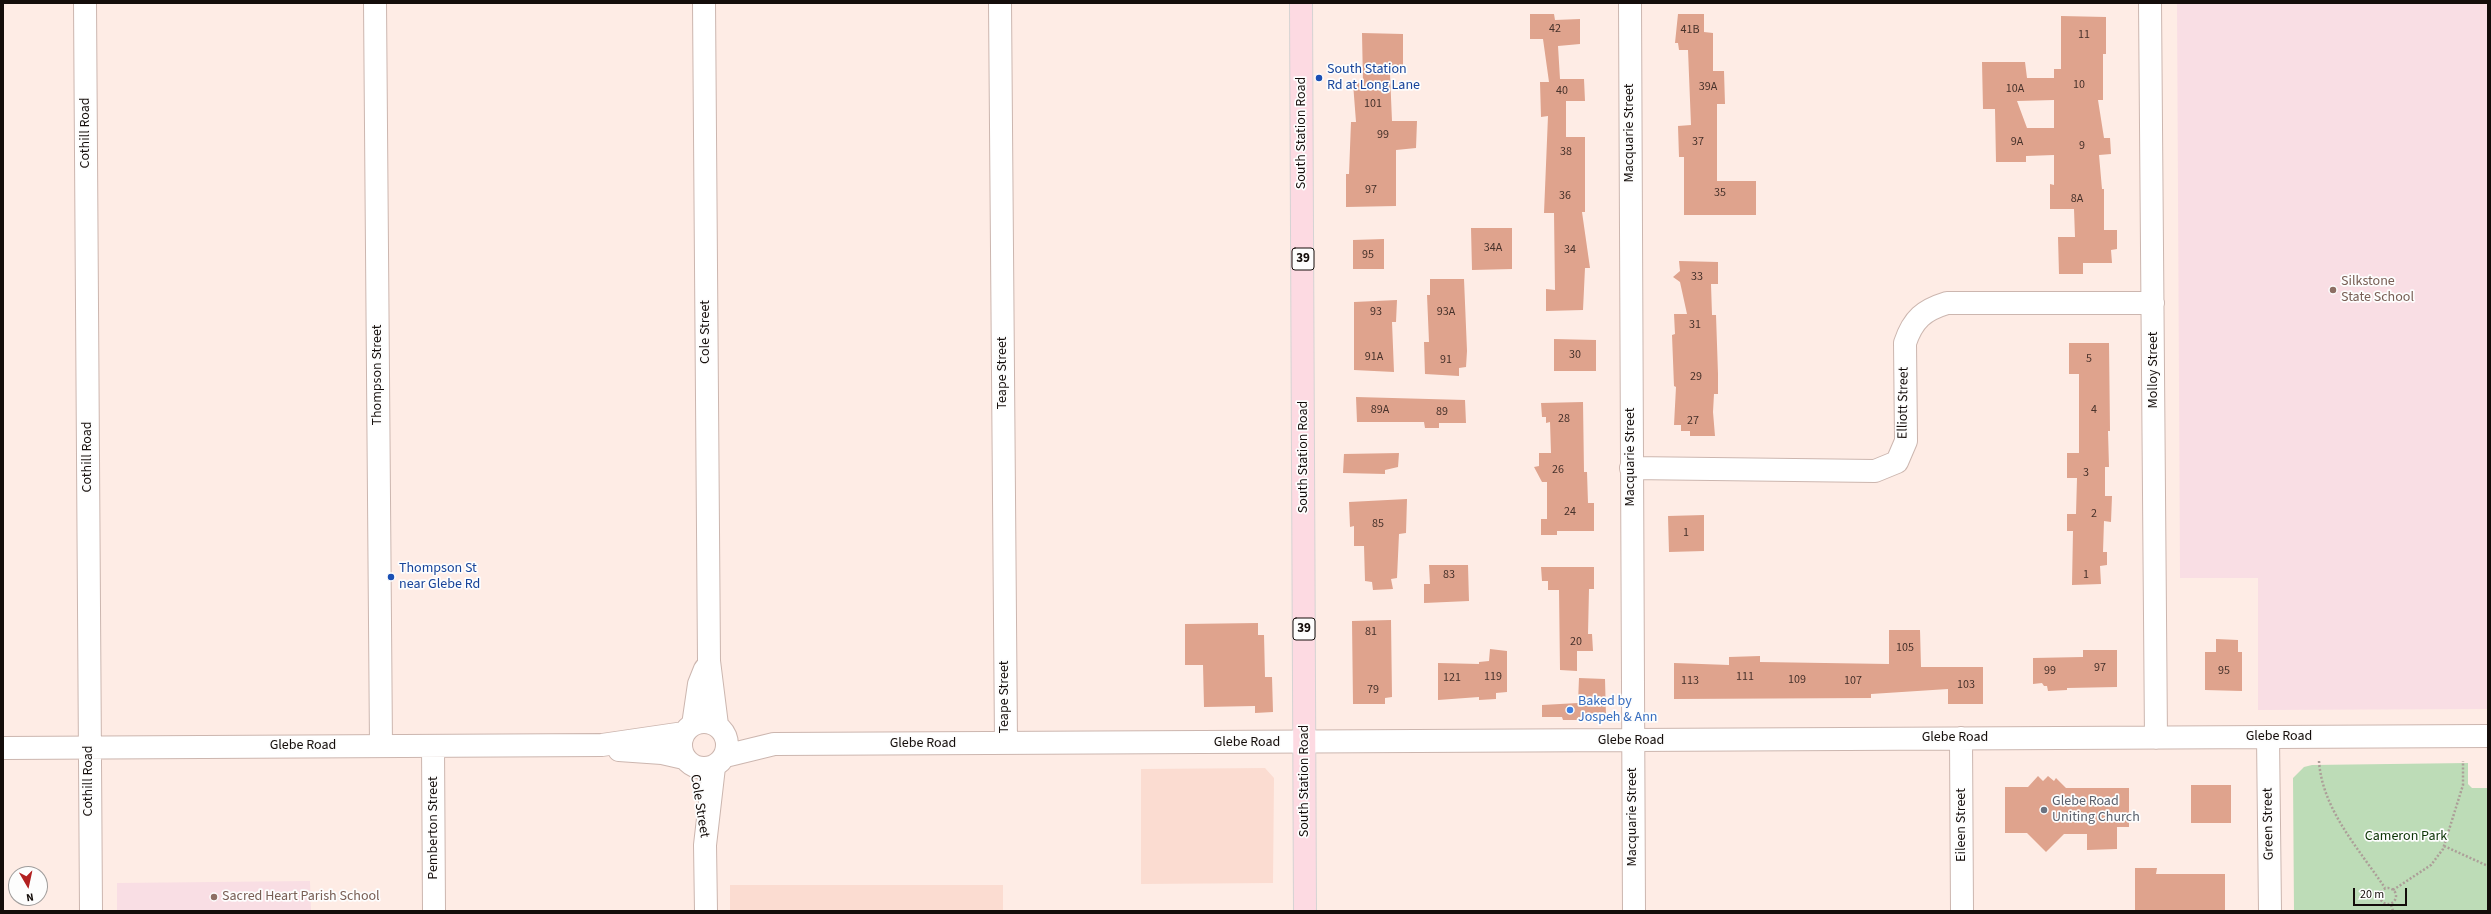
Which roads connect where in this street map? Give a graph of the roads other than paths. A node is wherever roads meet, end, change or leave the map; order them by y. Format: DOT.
graph roads {
  1 [pos="85,3"];
  2 [pos="375,3"];
  3 [pos="704,3"];
  4 [pos="1000,3"];
  5 [pos="1302,3"];
  6 [pos="1630,3"];
  7 [pos="2150,3"];
  8 [pos="2153,303"];
  9 [pos="1631,468"];
  10 [pos="709,661"];
  11 [pos="689,729"];
  12 [pos="721,729"];
  13 [pos="2488,736"];
  14 [pos="2268,737"];
  15 [pos="1961,738"];
  16 [pos="2156,738"];
  17 [pos="1633,741"];
  18 [pos="1006,743"];
  19 [pos="1304,743"];
  20 [pos="774,744"];
  21 [pos="602,745"];
  22 [pos="381,746"];
  23 [pos="433,746"];
  24 [pos="89,747"];
  25 [pos="3,748"];
  26 [pos="704,762"];
  27 [pos="91,911"];
  28 [pos="434,911"];
  29 [pos="706,911"];
  30 [pos="1305,911"];
  31 [pos="1634,911"];
  32 [pos="1962,911"];
  33 [pos="2270,911"];
  1 -- 24 [label="street, Cothill Road"];
  2 -- 22 [label="street, Thompson Street"];
  3 -- 10 [label="street, Cole Street"];
  4 -- 18 [label="street, Teape Street"];
  5 -- 19 [label="main road, South Station Road / 39"];
  6 -- 9 [label="street, Macquarie Street"];
  7 -- 8 [label="street, Molloy Street"];
  8 -- 9 [label="street, Elliott Street"];
  8 -- 16 [label="street, Molloy Street"];
  9 -- 17 [label="street, Macquarie Street"];
  10 -- 11 [label="street, Cole Street"];
  10 -- 12 [label="street, Cole Street"];
  11 -- 12 [label="street, Glebe Road"];
  11 -- 21 [label="street, Glebe Road"];
  11 -- 26 [label="street, Cole Street"];
  12 -- 20 [label="street, Glebe Road"];
  12 -- 26 [label="street, Cole Street"];
  13 -- 14 [label="street, Glebe Road"];
  14 -- 16 [label="street, Glebe Road"];
  14 -- 33 [label="street, Green Street"];
  15 -- 16 [label="street, Glebe Road"];
  15 -- 17 [label="street, Glebe Road"];
  15 -- 32 [label="street, Eileen Street"];
  17 -- 19 [label="street, Glebe Road"];
  17 -- 31 [label="street, Macquarie Street"];
  18 -- 19 [label="street, Glebe Road"];
  18 -- 20 [label="street, Glebe Road"];
  19 -- 30 [label="main road, South Station Road / 39"];
  20 -- 26 [label="street, Glebe Road"];
  21 -- 23 [label="street, Glebe Road"];
  21 -- 26 [label="street, Glebe Road"];
  22 -- 23 [label="street, Glebe Road"];
  22 -- 24 [label="street, Glebe Road"];
  23 -- 28 [label="street, Pemberton Street"];
  24 -- 25 [label="street, Glebe Road"];
  24 -- 27 [label="street, Cothill Road"];
  26 -- 29 [label="street, Cole Street"];
}
